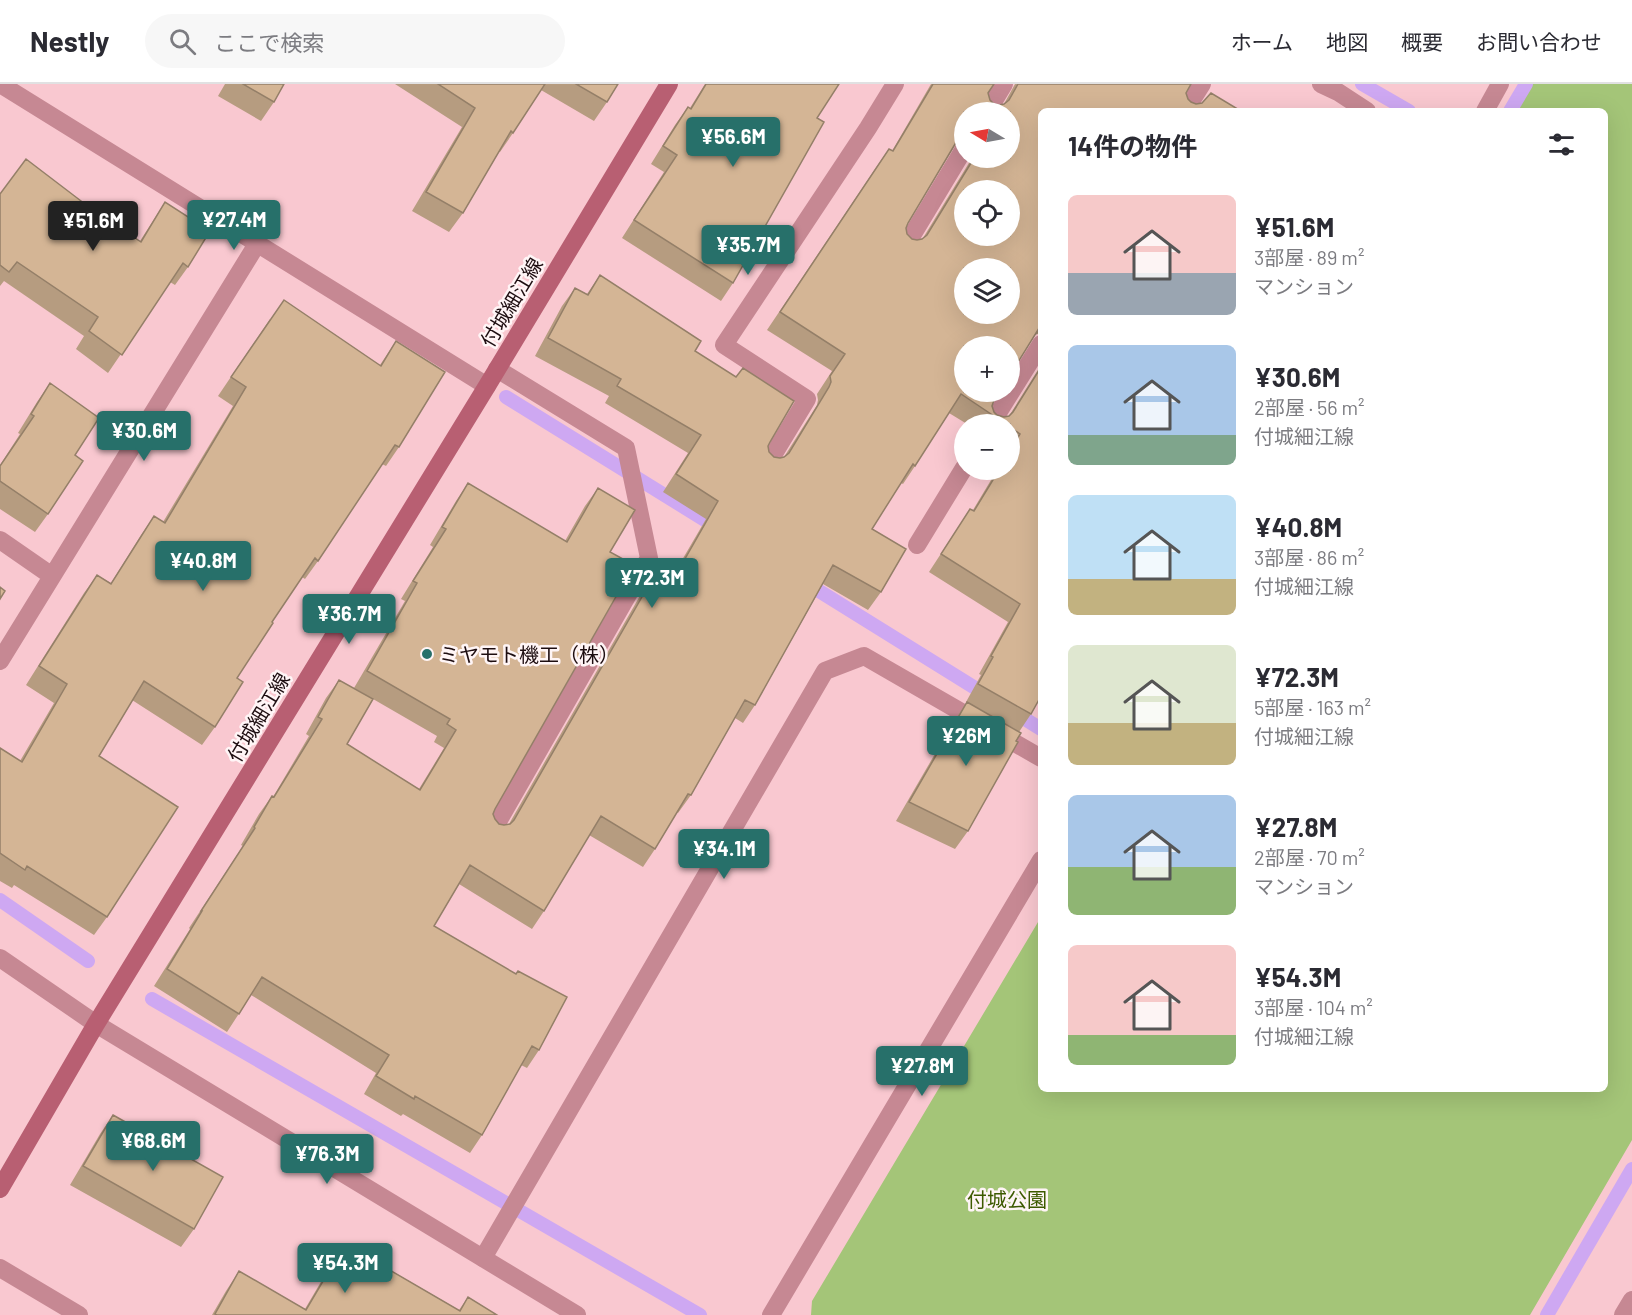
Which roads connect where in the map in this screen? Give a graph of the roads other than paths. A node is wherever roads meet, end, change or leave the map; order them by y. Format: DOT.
graph roads {
  1 [pos="0,84"];
  2 [pos="669,84"];
  3 [pos="895,84"];
  4 [pos="1004,84"];
  5 [pos="1202,84"];
  6 [pos="1321,84"];
  7 [pos="1500,84"];
  8 [pos="993,102"];
  9 [pos="1187,108"];
  10 [pos="1362,108"];
  11 [pos="1487,108"];
  12 [pos="954,166"];
  13 [pos="257,244"];
  14 [pos="905,247"];
  15 [pos="1038,349"];
  16 [pos="497,369"];
  17 [pos="487,386"];
  18 [pos="997,414"];
  19 [pos="767,465"];
  20 [pos="957,480"];
  21 [pos="0,540"];
  22 [pos="917,545"];
  23 [pos="52,576"];
  24 [pos="0,661"];
  25 [pos="1038,756"];
  26 [pos="492,832"];
  27 [pos="1038,865"];
  28 [pos="0,958"];
  29 [pos="96,1024"];
  30 [pos="0,1189"];
  31 [pos="483,1258"];
  32 [pos="0,1268"];
  33 [pos="1632,1300"];
  34 [pos="79,1315"];
  35 [pos="577,1315"];
  36 [pos="771,1315"];
  37 [pos="1623,1315"];
  1 -- 13 [label="street"];
  2 -- 16 [label="main road, 付城細江線"];
  3 -- 19 [label="street"];
  4 -- 8 [label="street"];
  5 -- 9 [label="street"];
  6 -- 10 [label="street"];
  7 -- 11 [label="street"];
  12 -- 14 [label="street"];
  13 -- 17 [label="street"];
  13 -- 23 [label="street"];
  15 -- 18 [label="street"];
  16 -- 17 [label="main road, 付城細江線"];
  16 -- 26 [label="street"];
  17 -- 29 [label="main road, 付城細江線"];
  20 -- 22 [label="street"];
  21 -- 23 [label="street"];
  23 -- 24 [label="street"];
  25 -- 31 [label="street"];
  27 -- 36 [label="street"];
  28 -- 29 [label="street"];
  29 -- 30 [label="main road, 付城細江線"];
  29 -- 31 [label="street"];
  31 -- 35 [label="street"];
  32 -- 34 [label="street"];
  33 -- 37 [label="street"];
}
